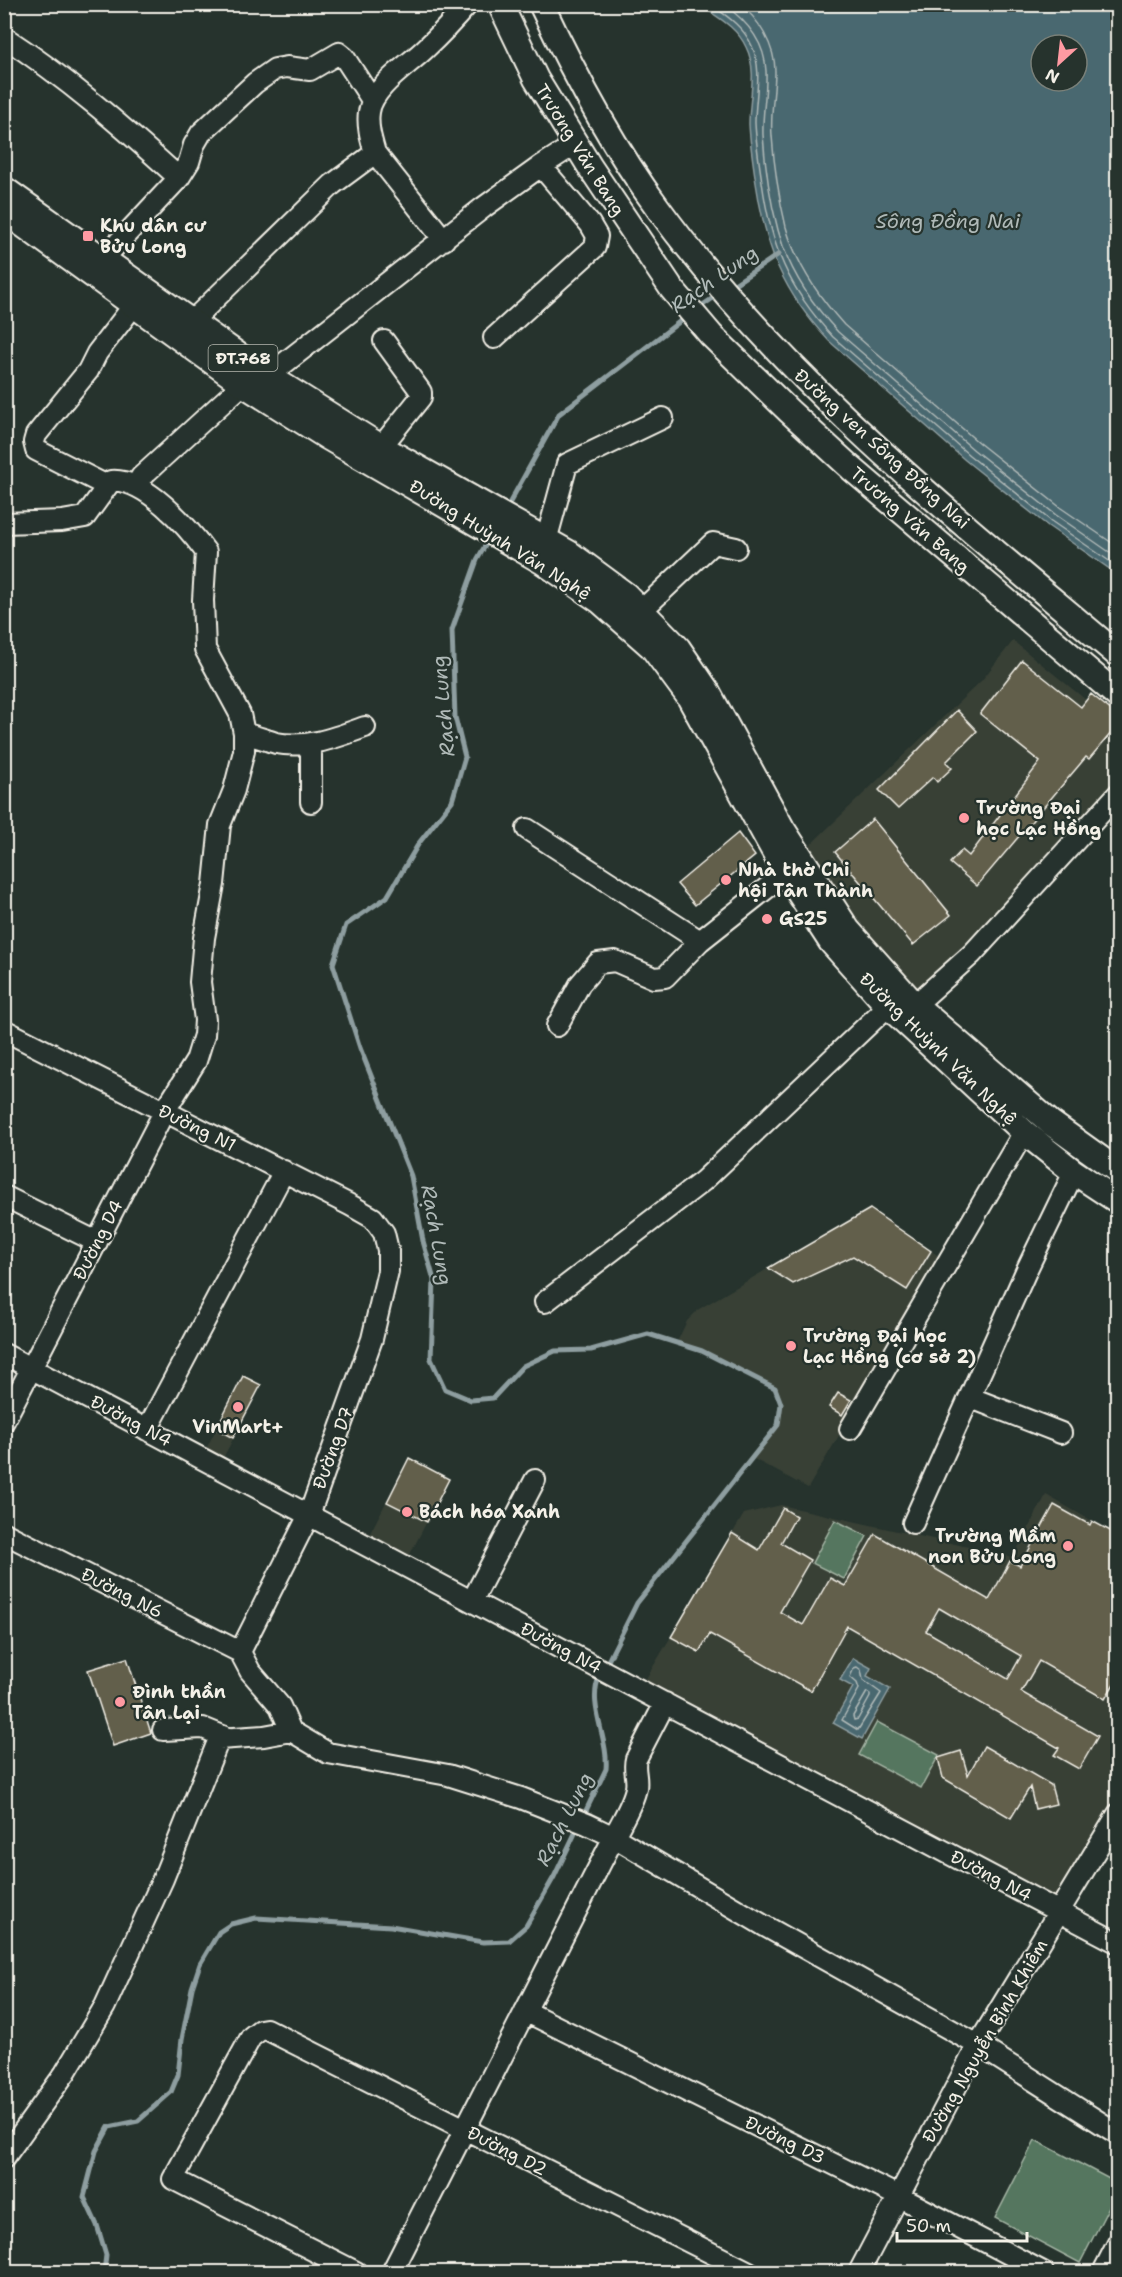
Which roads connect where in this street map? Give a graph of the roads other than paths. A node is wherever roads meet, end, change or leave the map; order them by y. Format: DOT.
graph roads {
  1 [pos="500,4"];
  2 [pos="541,4"];
  3 [pos="457,9"];
  4 [pos="4,37"];
  5 [pos="532,72"];
  6 [pos="372,100"];
  7 [pos="375,153"];
  8 [pos="540,166"];
  9 [pos="179,178"];
  10 [pos="4,189"];
  11 [pos="6,217"];
  12 [pos="444,240"];
  13 [pos="103,259"];
  14 [pos="134,305"];
  15 [pos="191,322"];
  16 [pos="494,338"];
  17 [pos="384,341"];
  18 [pos="268,376"];
  19 [pos="243,384"];
  20 [pos="663,418"];
  21 [pos="381,447"];
  22 [pos="107,486"];
  23 [pos="136,486"];
  24 [pos="4,523"];
  25 [pos="497,524"];
  26 [pos="546,541"];
  27 [pos="736,548"];
  28 [pos="642,611"];
  29 [pos="1118,655"];
  30 [pos="1118,696"];
  31 [pos="365,727"];
  32 [pos="244,733"];
  33 [pos="311,743"];
  34 [pos="1118,794"];
  35 [pos="311,802"];
  36 [pos="527,829"];
  37 [pos="786,873"];
  38 [pos="840,936"];
  39 [pos="700,941"];
  40 [pos="915,1005"];
  41 [pos="888,1006"];
  42 [pos="557,1026"];
  43 [pos="4,1030"];
  44 [pos="164,1112"];
  45 [pos="1024,1132"];
  46 [pos="284,1171"];
  47 [pos="1118,1171"];
  48 [pos="1074,1172"];
  49 [pos="4,1196"];
  50 [pos="1118,1201"];
  51 [pos="384,1233"];
  52 [pos="97,1242"];
  53 [pos="545,1302"];
  54 [pos="4,1354"];
  55 [pos="32,1369"];
  56 [pos="980,1373"];
  57 [pos="978,1401"];
  58 [pos="4,1421"];
  59 [pos="850,1429"];
  60 [pos="147,1430"];
  61 [pos="1061,1433"];
  62 [pos="958,1455"];
  63 [pos="535,1480"];
  64 [pos="309,1515"];
  65 [pos="913,1523"];
  66 [pos="4,1533"];
  67 [pos="472,1601"];
  68 [pos="240,1652"];
  69 [pos="665,1703"];
  70 [pos="164,1730"];
  71 [pos="291,1731"];
  72 [pos="225,1737"];
  73 [pos="1118,1814"];
  74 [pos="614,1837"];
  75 [pos="1059,1912"];
  76 [pos="1118,1942"];
  77 [pos="525,2011"];
  78 [pos="978,2045"];
  79 [pos="465,2129"];
  80 [pos="1118,2134"];
  81 [pos="6,2153"];
  82 [pos="898,2196"];
  83 [pos="1118,2243"];
  84 [pos="356,2272"];
  85 [pos="392,2272"];
  86 [pos="748,2272"];
  87 [pos="859,2272"];
  88 [pos="1043,2272"];
  89 [pos="1103,2272"];
  1 -- 5 [label="main road, Trương Văn Bang"];
  2 -- 29 [label="main road, Đường ven Sông Đồng Nai"];
  3 -- 6 [label="street"];
  4 -- 9 [label="street"];
  5 -- 8 [label="street"];
  5 -- 30 [label="main road, Trương Văn Bang"];
  6 -- 7 [label="street"];
  6 -- 9 [label="street"];
  7 -- 12 [label="street"];
  7 -- 15 [label="street"];
  8 -- 12 [label="street"];
  8 -- 16 [label="street"];
  9 -- 13 [label="street"];
  10 -- 13 [label="main road, Đường Huỳnh Văn Nghệ / ĐT.768"];
  11 -- 14 [label="main road, Đường Huỳnh Văn Nghệ / ĐT.768"];
  12 -- 18 [label="street"];
  13 -- 15 [label="main road, Đường Huỳnh Văn Nghệ / ĐT.768"];
  14 -- 19 [label="main road, Đường Huỳnh Văn Nghệ / ĐT.768"];
  14 -- 22 [label="street"];
  15 -- 18 [label="main road, Đường Huỳnh Văn Nghệ / ĐT.768"];
  17 -- 21 [label="street"];
  18 -- 21 [label="main road, Đường Huỳnh Văn Nghệ / ĐT.768"];
  19 -- 23 [label="street"];
  19 -- 25 [label="main road, Đường Huỳnh Văn Nghệ / ĐT.768"];
  20 -- 26 [label="street"];
  21 -- 25 [label="main road, Đường Huỳnh Văn Nghệ / ĐT.768"];
  22 -- 23 [label="street"];
  22 -- 24 [label="street"];
  23 -- 32 [label="street"];
  25 -- 26 [label="main road, Đường Huỳnh Văn Nghệ / ĐT.768"];
  25 -- 37 [label="main road, Đường Huỳnh Văn Nghệ / ĐT.768"];
  26 -- 28 [label="main road, Đường Huỳnh Văn Nghệ / ĐT.768"];
  27 -- 28 [label="street"];
  28 -- 38 [label="main road, Đường Huỳnh Văn Nghệ / ĐT.768"];
  31 -- 33 [label="street"];
  32 -- 33 [label="street"];
  32 -- 44 [label="street, Đường D4"];
  33 -- 35 [label="street"];
  34 -- 40 [label="street"];
  36 -- 39 [label="street"];
  37 -- 38 [label="main road, Đường Huỳnh Văn Nghệ / ĐT.768"];
  37 -- 39 [label="street"];
  38 -- 40 [label="main road, Đường Huỳnh Văn Nghệ / ĐT.768"];
  38 -- 41 [label="main road, Đường Huỳnh Văn Nghệ / ĐT.768"];
  39 -- 42 [label="street"];
  40 -- 47 [label="main road, Đường Huỳnh Văn Nghệ / ĐT.768"];
  41 -- 45 [label="main road, Đường Huỳnh Văn Nghệ / ĐT.768"];
  41 -- 53 [label="street"];
  43 -- 44 [label="street, Đường N1"];
  44 -- 46 [label="street, Đường N1"];
  44 -- 52 [label="street, Đường D4"];
  45 -- 48 [label="main road, Đường Huỳnh Văn Nghệ / ĐT.768"];
  45 -- 59 [label="street"];
  46 -- 51 [label="street, Đường N1"];
  46 -- 60 [label="street"];
  48 -- 50 [label="main road, Đường Huỳnh Văn Nghệ / ĐT.768"];
  48 -- 56 [label="street"];
  49 -- 52 [label="street"];
  51 -- 64 [label="street, Đường D7"];
  52 -- 55 [label="street, Đường D4"];
  54 -- 55 [label="street, Đường N4"];
  55 -- 58 [label="street, Đường D4"];
  55 -- 60 [label="street, Đường N4"];
  56 -- 57 [label="street"];
  56 -- 65 [label="street"];
  57 -- 61 [label="street"];
  57 -- 62 [label="street"];
  60 -- 64 [label="street, Đường N4"];
  63 -- 67 [label="street"];
  64 -- 67 [label="street, Đường N4"];
  64 -- 68 [label="street, Đường D7"];
  66 -- 68 [label="street, Đường N6"];
  67 -- 69 [label="street, Đường N4"];
  68 -- 71 [label="street"];
  69 -- 74 [label="street"];
  69 -- 75 [label="street, Đường N4"];
  70 -- 72 [label="street"];
  71 -- 72 [label="street"];
  71 -- 74 [label="street"];
  72 -- 81 [label="street"];
  73 -- 75 [label="street, Đường Nguyễn Bỉnh Khiêm"];
  74 -- 77 [label="street"];
  74 -- 78 [label="street"];
  75 -- 76 [label="street, Đường N4"];
  75 -- 78 [label="street, Đường Nguyễn Bỉnh Khiêm"];
  77 -- 79 [label="street"];
  77 -- 82 [label="street, Đường D3"];
  78 -- 80 [label="street"];
  78 -- 82 [label="street, Đường Nguyễn Bỉnh Khiêm"];
  79 -- 84 [label="street, Đường D2"];
  79 -- 85 [label="street"];
  79 -- 86 [label="street, Đường D2"];
  82 -- 87 [label="street, Đường Nguyễn Bỉnh Khiêm"];
  82 -- 88 [label="street, Đường D3"];
  83 -- 89 [label="street"];
}
